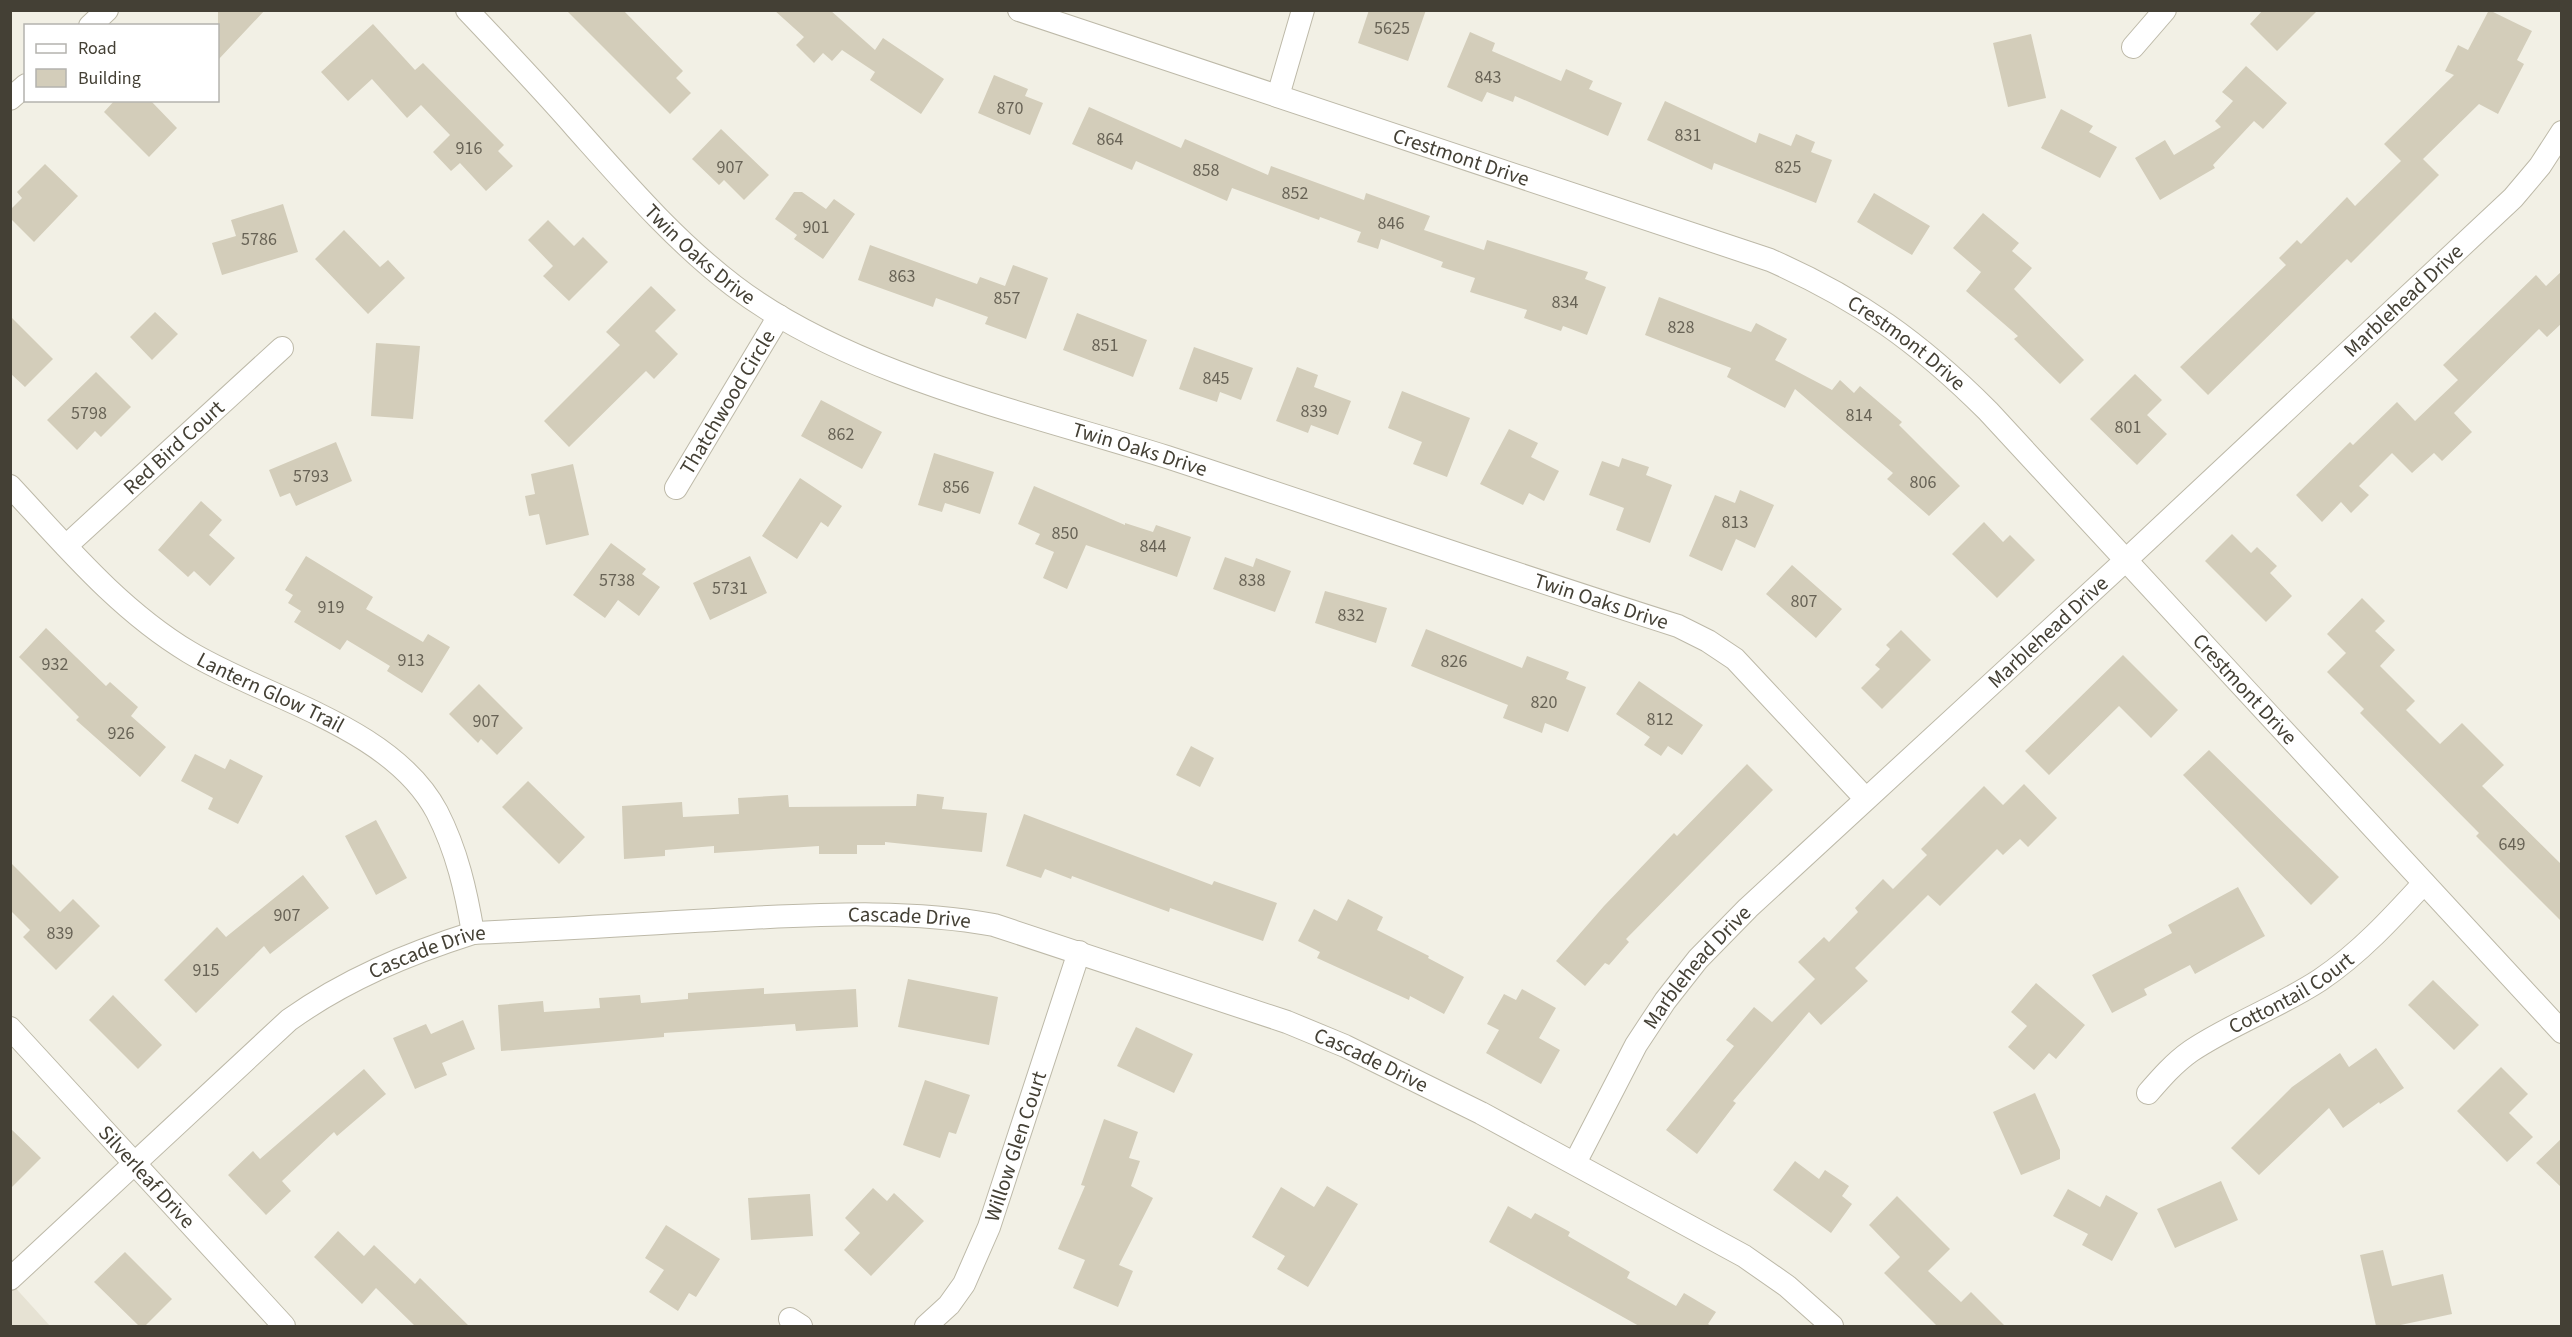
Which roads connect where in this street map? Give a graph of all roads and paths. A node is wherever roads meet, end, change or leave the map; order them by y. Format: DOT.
graph roads {
  1 [pos="107,10"];
  2 [pos="467,10"];
  3 [pos="1019,10"];
  4 [pos="1303,10"];
  5 [pos="2164,10"];
  6 [pos="92,24"];
  7 [pos="2133,48"];
  8 [pos="24,87"];
  9 [pos="1278,96"];
  10 [pos="10,99"];
  11 [pos="2562,132"];
  12 [pos="779,316"];
  13 [pos="282,348"];
  14 [pos="10,486"];
  15 [pos="676,488"];
  16 [pos="66,546"];
  17 [pos="2126,560"];
  18 [pos="1865,798"];
  19 [pos="2424,883"];
  20 [pos="472,933"];
  21 [pos="1079,952"];
  22 [pos="10,1028"];
  23 [pos="2562,1032"];
  24 [pos="2148,1093"];
  25 [pos="133,1163"];
  26 [pos="1575,1163"];
  27 [pos="10,1279"];
  28 [pos="284,1326"];
  29 [pos="926,1326"];
  30 [pos="1832,1326"];
  1 -- 6 [label="street"];
  2 -- 12 [label="street, Twin Oaks Drive"];
  3 -- 9 [label="street, Crestmont Drive"];
  4 -- 9 [label="street"];
  5 -- 7 [label="street"];
  8 -- 10 [label="street"];
  9 -- 17 [label="street, Crestmont Drive"];
  11 -- 17 [label="street, Marblehead Drive"];
  12 -- 15 [label="street, Thatchwood Circle"];
  12 -- 18 [label="street, Twin Oaks Drive"];
  13 -- 16 [label="street, Red Bird Court"];
  14 -- 16 [label="street, Lantern Glow Trail"];
  16 -- 20 [label="street, Lantern Glow Trail"];
  17 -- 18 [label="street, Marblehead Drive"];
  17 -- 19 [label="street, Crestmont Drive"];
  18 -- 26 [label="street, Marblehead Drive"];
  19 -- 23 [label="street, Crestmont Drive"];
  19 -- 24 [label="street, Cottontail Court"];
  20 -- 21 [label="street, Cascade Drive"];
  20 -- 25 [label="street, Cascade Drive"];
  21 -- 26 [label="street, Cascade Drive"];
  21 -- 29 [label="street, Willow Glen Court"];
  22 -- 25 [label="street, Silverleaf Drive"];
  25 -- 27 [label="street, Cascade Drive"];
  25 -- 28 [label="street, Silverleaf Drive"];
  26 -- 30 [label="street, Cascade Drive"];
}
